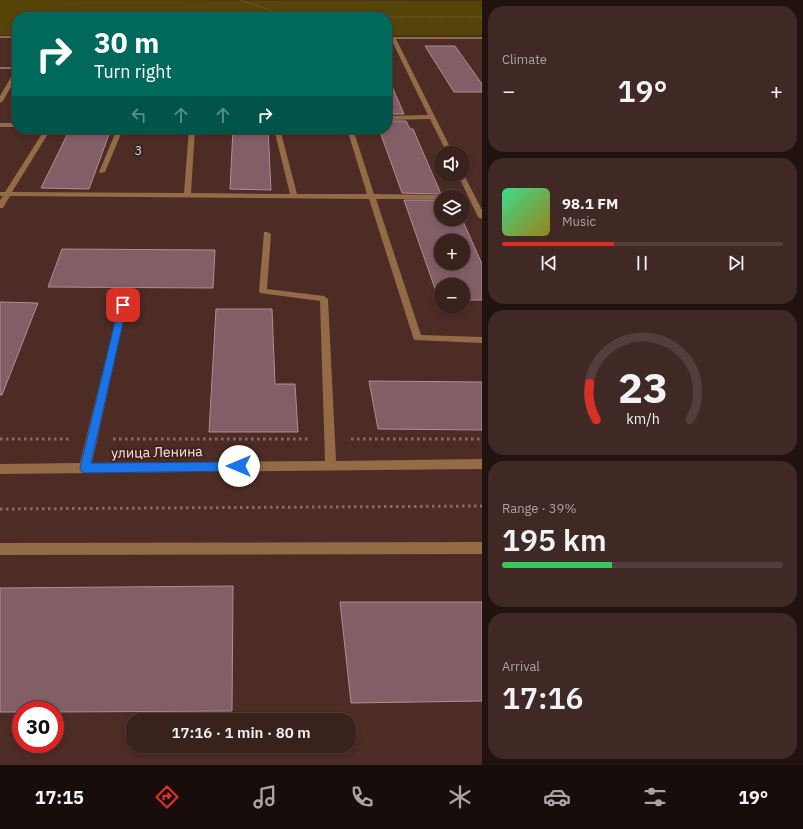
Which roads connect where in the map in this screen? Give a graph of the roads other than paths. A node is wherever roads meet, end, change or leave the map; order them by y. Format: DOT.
graph roads {
  1 [pos="0,37"];
  2 [pos="12,37"];
  3 [pos="392,38"];
  4 [pos="482,38"];
  5 [pos="392,42"];
  6 [pos="0,68"];
  7 [pos="12,68"];
  8 [pos="12,80"];
  9 [pos="0,100"];
  10 [pos="432,117"];
  11 [pos="392,118"];
  12 [pos="0,125"];
  13 [pos="12,125"];
  14 [pos="45,134"];
  15 [pos="118,134"];
  16 [pos="192,134"];
  17 [pos="277,134"];
  18 [pos="352,134"];
  19 [pos="446,146"];
  20 [pos="102,172"];
  21 [pos="464,182"];
  22 [pos="4,194"];
  23 [pos="187,196"];
  24 [pos="294,196"];
  25 [pos="372,197"];
  26 [pos="434,197"];
  27 [pos="472,198"];
  28 [pos="0,206"];
  29 [pos="482,217"];
  30 [pos="266,234"];
  31 [pos="123,305"];
  32 [pos="482,340"];
  33 [pos="482,464"];
  34 [pos="331,466"];
  35 [pos="85,468"];
  36 [pos="0,469"];
  37 [pos="482,548"];
  38 [pos="0,549"];
  1 -- 2 [label="street"];
  3 -- 4 [label="street"];
  5 -- 10 [label="street"];
  6 -- 7 [label="street"];
  8 -- 9 [label="street"];
  10 -- 11 [label="street"];
  10 -- 19 [label="street"];
  12 -- 13 [label="street"];
  14 -- 22 [label="street"];
  15 -- 20 [label="street"];
  16 -- 23 [label="street"];
  17 -- 24 [label="street"];
  18 -- 25 [label="street"];
  21 -- 27 [label="street"];
  22 -- 23 [label="street"];
  22 -- 28 [label="street"];
  23 -- 24 [label="street"];
  24 -- 25 [label="street"];
  25 -- 26 [label="street"];
  25 -- 32 [label="street"];
  27 -- 29 [label="street"];
  30 -- 34 [label="street"];
  31 -- 35 [label="street"];
  33 -- 34 [label="street, улица Ленина"];
  34 -- 35 [label="street, улица Ленина"];
  35 -- 36 [label="street, улица Ленина"];
  37 -- 38 [label="street"];
}
